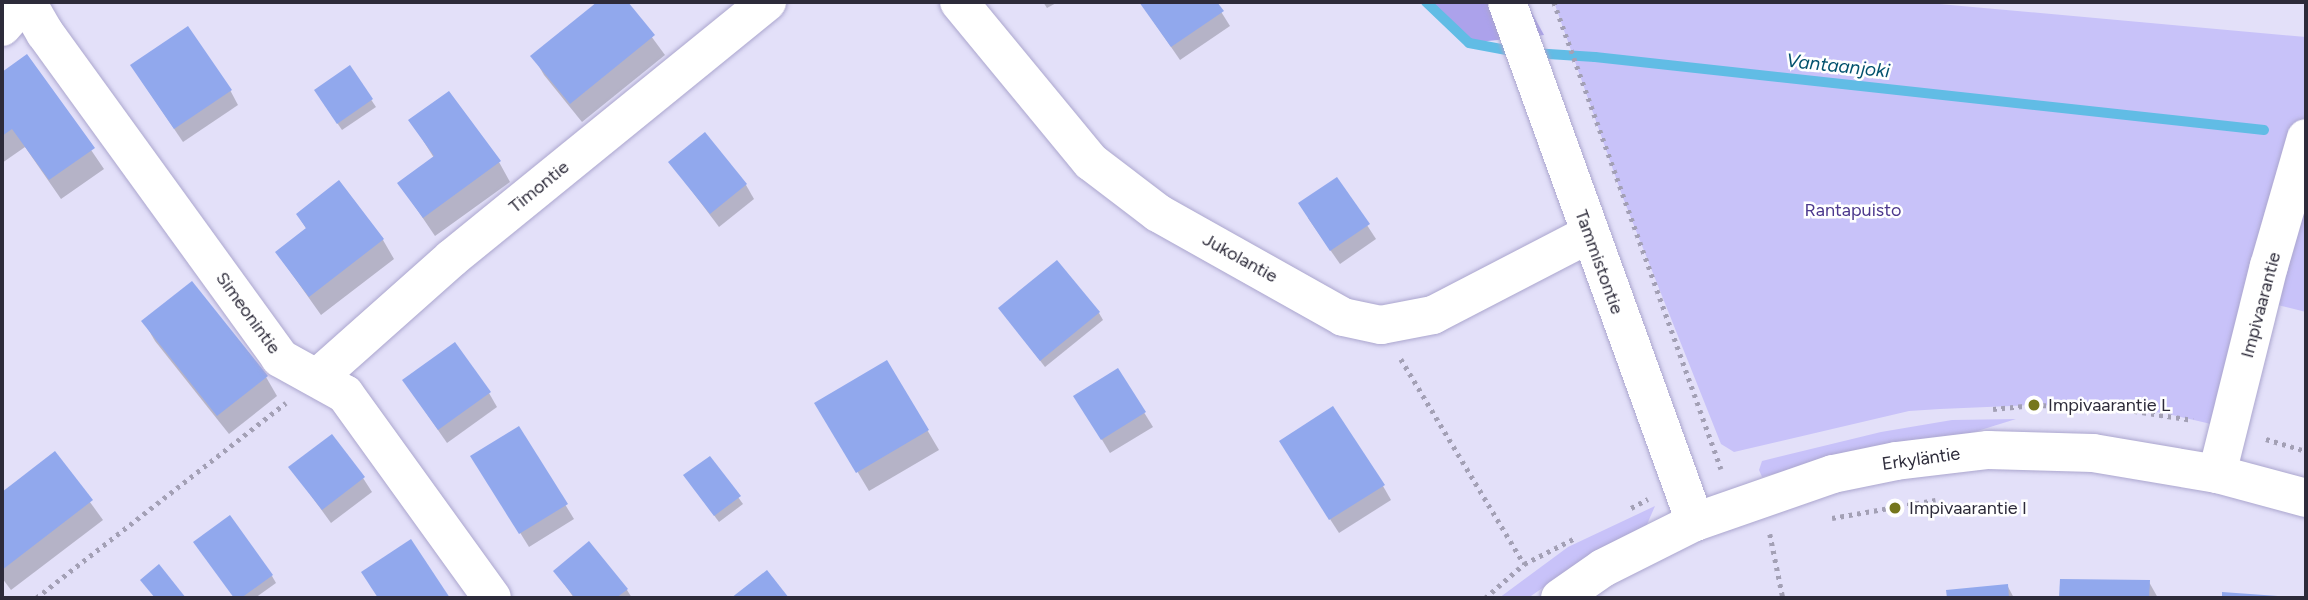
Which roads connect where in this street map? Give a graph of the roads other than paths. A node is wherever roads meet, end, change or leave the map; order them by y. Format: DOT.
graph roads {
  1 [pos="26,2"];
  2 [pos="767,2"];
  3 [pos="959,2"];
  4 [pos="1512,15"];
  5 [pos="2,27"];
  6 [pos="2306,138"];
  7 [pos="1589,234"];
  8 [pos="317,378"];
  9 [pos="2217,474"];
  10 [pos="2306,498"];
  11 [pos="1695,522"];
  12 [pos="492,598"];
  13 [pos="1560,598"];
  1 -- 5 [label="street"];
  1 -- 8 [label="street, Simeonintie"];
  2 -- 8 [label="street, Timontie"];
  3 -- 7 [label="street, Jukolantie"];
  4 -- 7 [label="street, Tammistontie"];
  6 -- 9 [label="street, Impivaarantie"];
  7 -- 11 [label="street, Tammistontie"];
  8 -- 12 [label="street, Simeonintie"];
  9 -- 10 [label="street, Erkyläntie"];
  9 -- 11 [label="street, Erkyläntie"];
  11 -- 13 [label="street, Erkyläntie"];
}
